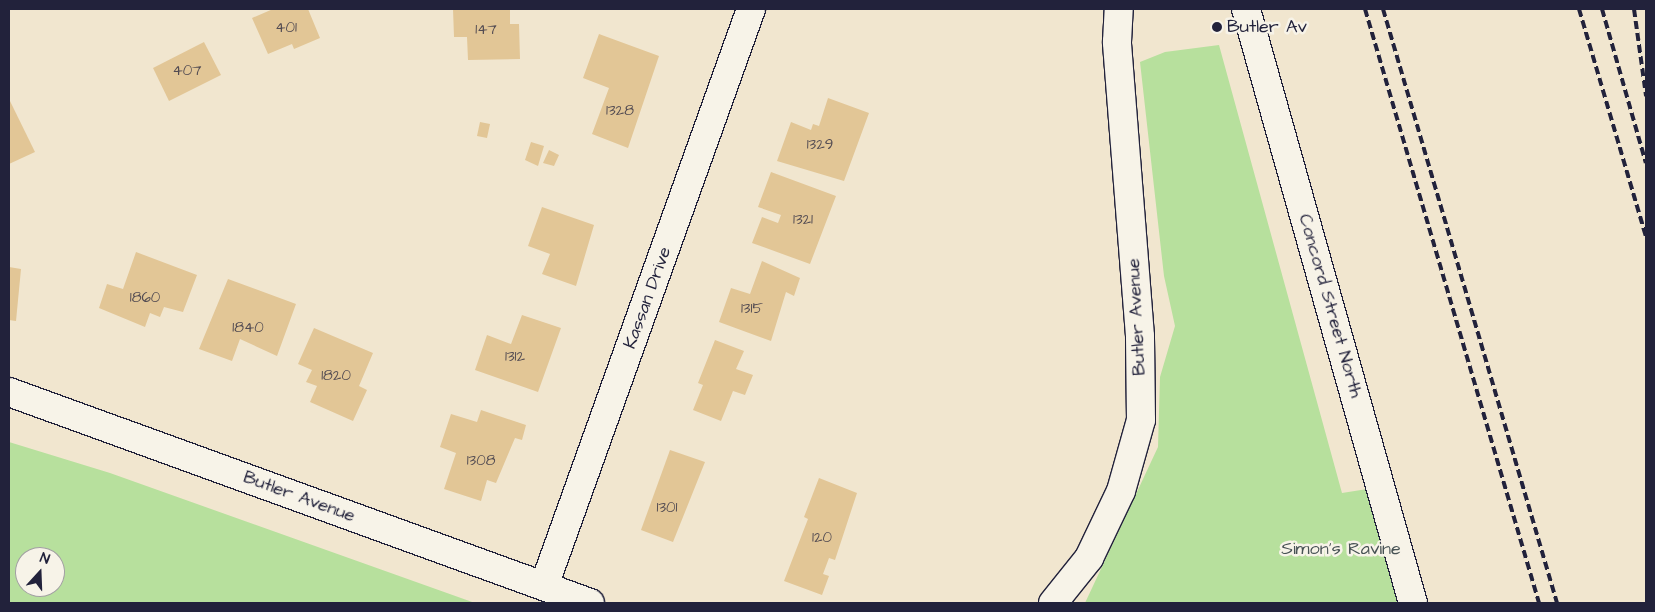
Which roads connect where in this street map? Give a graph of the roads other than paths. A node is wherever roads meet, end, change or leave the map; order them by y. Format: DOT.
graph roads {
  1 [pos="751,9"];
  2 [pos="1119,9"];
  3 [pos="1246,9"];
  4 [pos="9,392"];
  5 [pos="544,586"];
  6 [pos="590,603"];
  7 [pos="1053,603"];
  8 [pos="1412,603"];
  1 -- 5 [label="street, Kassan Drive"];
  2 -- 7 [label="street, Butler Avenue"];
  3 -- 8 [label="street, Concord Street North"];
  4 -- 5 [label="street, Butler Avenue"];
  5 -- 6 [label="street, Butler Avenue"];
}
